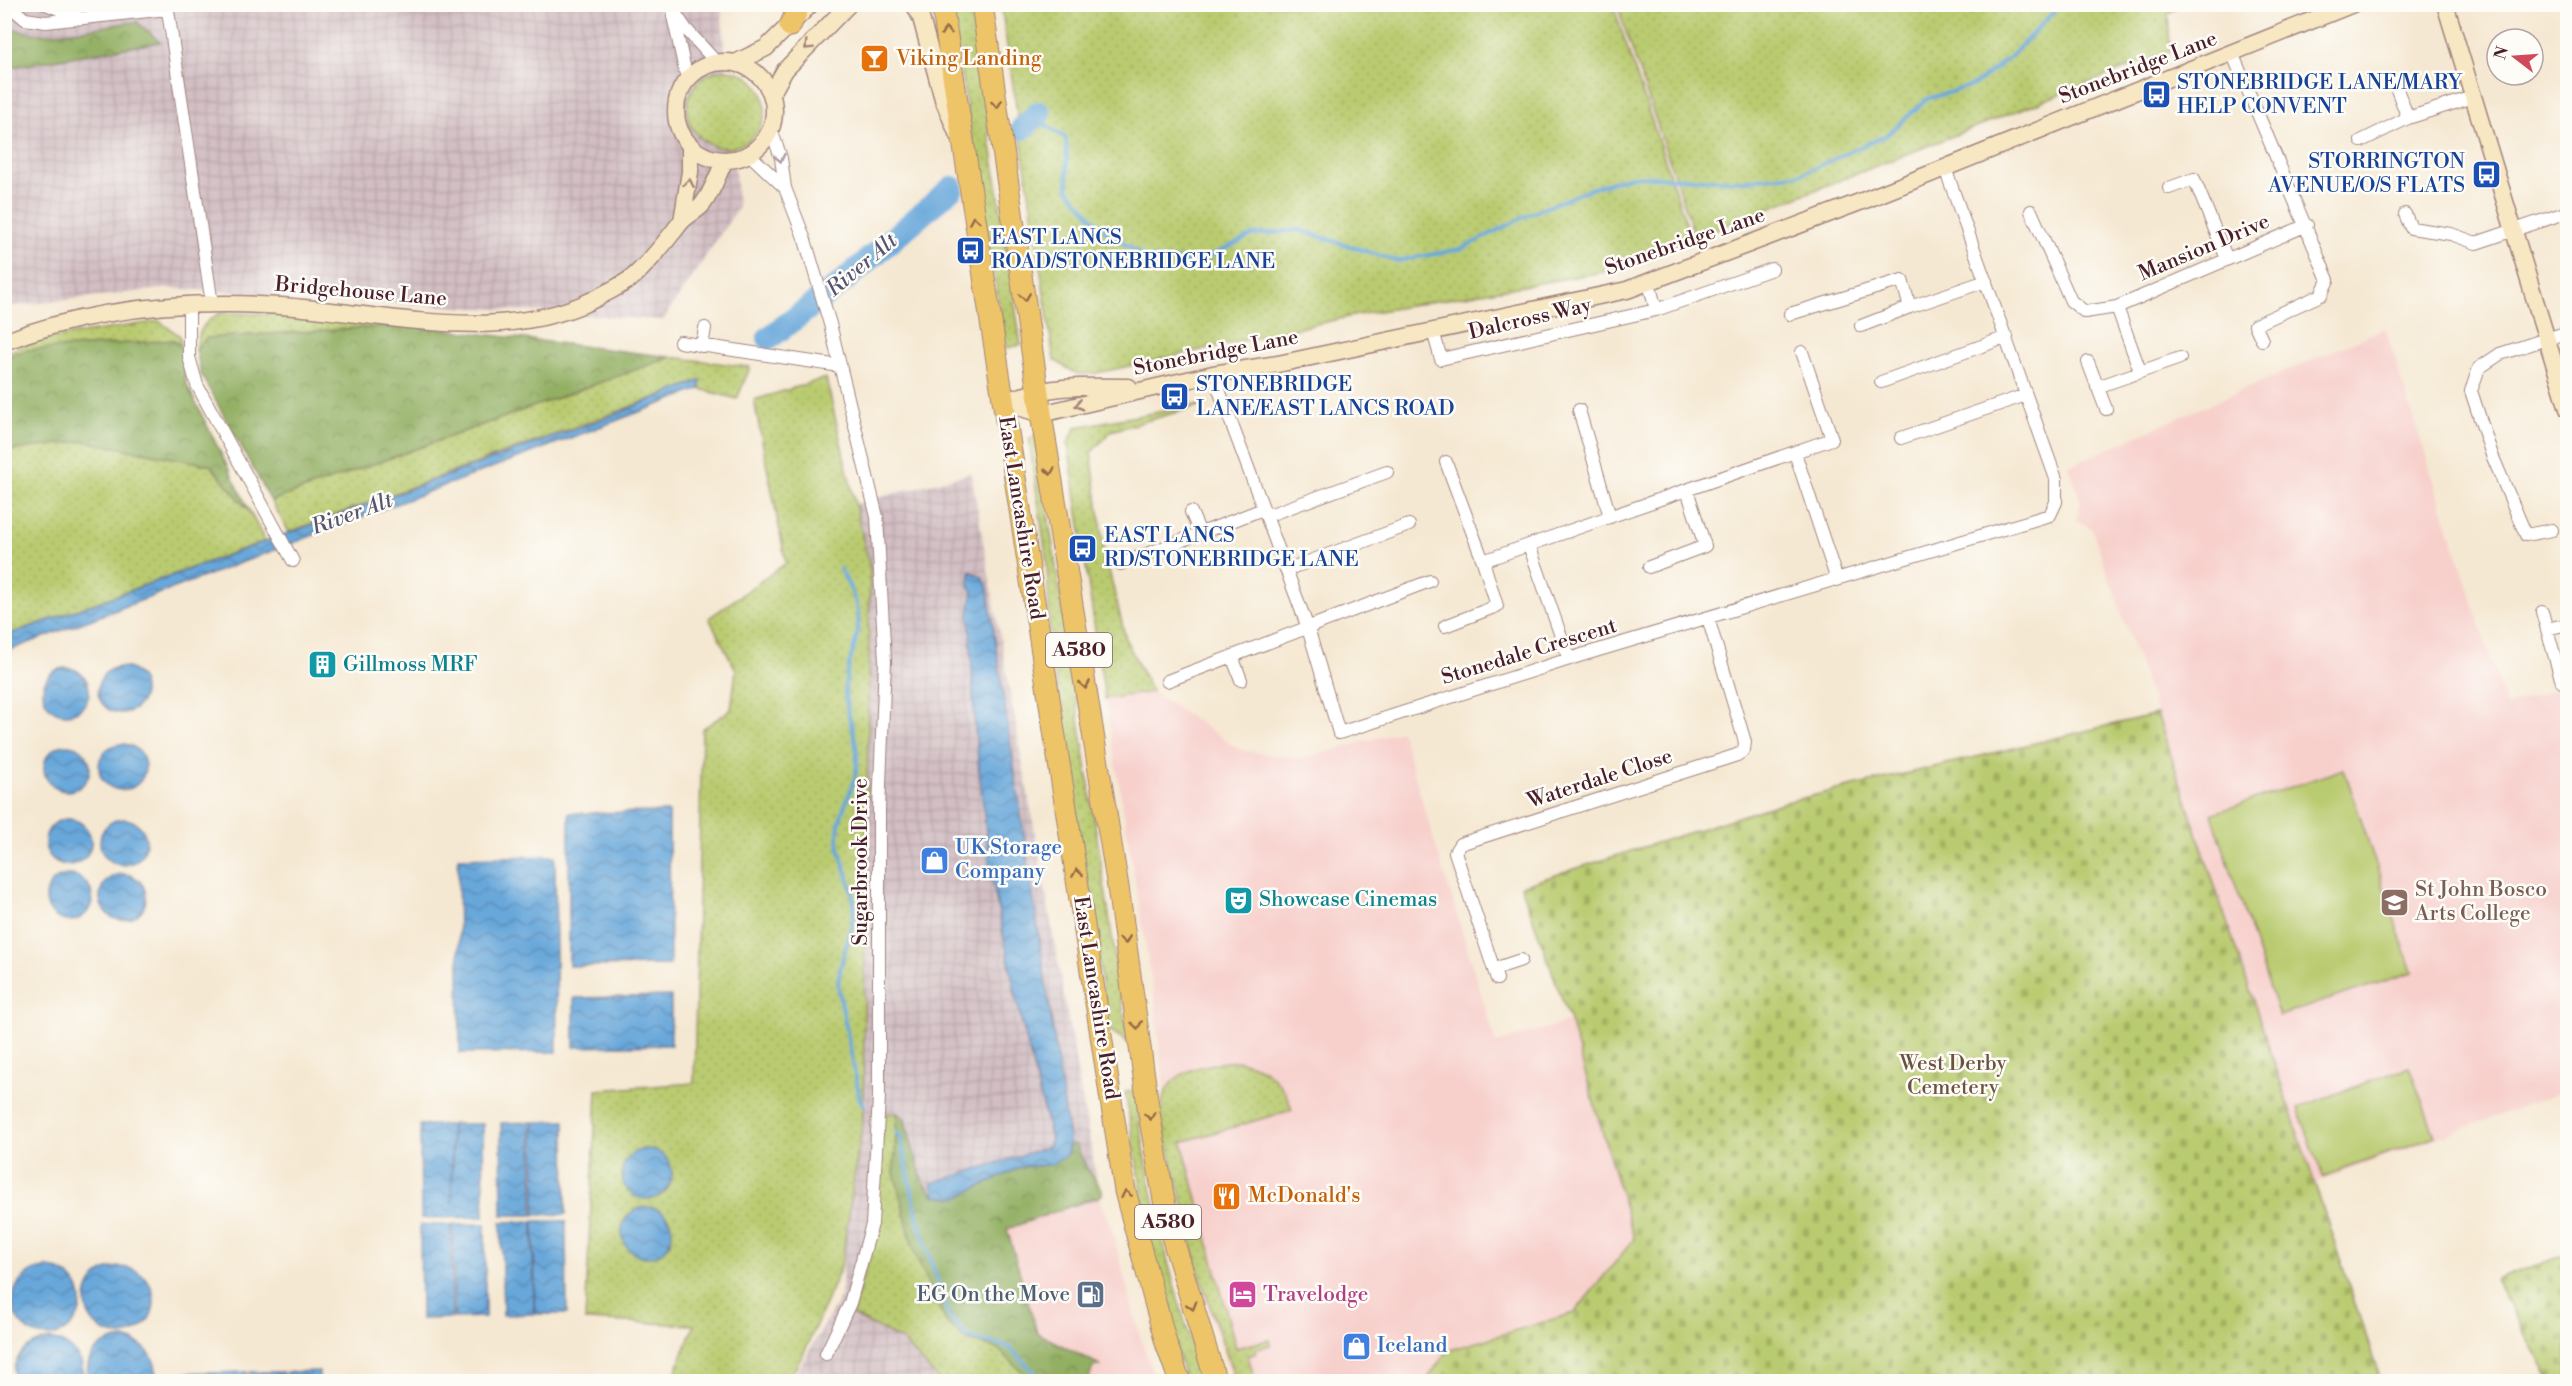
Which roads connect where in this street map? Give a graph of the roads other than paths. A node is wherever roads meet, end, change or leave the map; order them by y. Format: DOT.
graph roads {
  1 [pos="7,4"];
  2 [pos="46,4"];
  3 [pos="800,4"];
  4 [pos="811,4"];
  5 [pos="849,4"];
  6 [pos="914,4"];
  7 [pos="942,4"];
  8 [pos="982,4"];
  9 [pos="2353,4"];
  10 [pos="2445,4"];
  11 [pos="167,7"];
  12 [pos="670,7"];
  13 [pos="82,18"];
  14 [pos="790,26"];
  15 [pos="2233,55"];
  16 [pos="716,62"];
  17 [pos="737,62"];
  18 [pos="687,79"];
  19 [pos="2393,79"];
  20 [pos="772,93"];
  21 [pos="2473,97"];
  22 [pos="2408,118"];
  23 [pos="771,129"];
  24 [pos="2361,141"];
  25 [pos="690,145"];
  26 [pos="964,151"];
  27 [pos="749,154"];
  28 [pos="725,160"];
  29 [pos="1945,168"];
  30 [pos="785,188"];
  31 [pos="2169,188"];
  32 [pos="2031,211"];
  33 [pos="2568,212"];
  34 [pos="2405,214"];
  35 [pos="682,221"];
  36 [pos="2307,225"];
  37 [pos="2513,232"];
  38 [pos="2227,259"];
  39 [pos="1772,269"];
  40 [pos="1986,281"];
  41 [pos="1649,283"];
  42 [pos="212,304"];
  43 [pos="189,306"];
  44 [pos="2117,306"];
  45 [pos="1910,307"];
  46 [pos="1656,310"];
  47 [pos="1790,314"];
  48 [pos="1862,326"];
  49 [pos="705,328"];
  50 [pos="1433,331"];
  51 [pos="2568,332"];
  52 [pos="2007,337"];
  53 [pos="2262,340"];
  54 [pos="2547,340"];
  55 [pos="4,342"];
  56 [pos="680,342"];
  57 [pos="702,346"];
  58 [pos="1802,352"];
  59 [pos="2180,358"];
  60 [pos="2088,362"];
  61 [pos="840,366"];
  62 [pos="2140,371"];
  63 [pos="1213,375"];
  64 [pos="1881,382"];
  65 [pos="1156,387"];
  66 [pos="2097,387"];
  67 [pos="1037,390"];
  68 [pos="2026,395"];
  69 [pos="1002,402"];
  70 [pos="2568,409"];
  71 [pos="1579,410"];
  72 [pos="2106,410"];
  73 [pos="1041,414"];
  74 [pos="1901,438"];
  75 [pos="1795,453"];
  76 [pos="1446,462"];
  77 [pos="1387,472"];
  78 [pos="1687,490"];
  79 [pos="1191,512"];
  80 [pos="1265,513"];
  81 [pos="1610,517"];
  82 [pos="1409,525"];
  83 [pos="2552,530"];
  84 [pos="1200,533"];
  85 [pos="1529,545"];
  86 [pos="294,561"];
  87 [pos="1484,561"];
  88 [pos="1121,564"];
  89 [pos="1649,567"];
  90 [pos="1286,570"];
  91 [pos="1837,580"];
  92 [pos="1430,581"];
  93 [pos="2542,612"];
  94 [pos="1708,618"];
  95 [pos="2568,624"];
  96 [pos="1445,626"];
  97 [pos="1308,628"];
  98 [pos="2547,629"];
  99 [pos="1232,656"];
  100 [pos="1569,659"];
  101 [pos="1241,680"];
  102 [pos="1167,681"];
  103 [pos="2562,682"];
  104 [pos="1521,960"];
  105 [pos="826,1354"];
  106 [pos="1180,1382"];
  107 [pos="1216,1382"];
  1 -- 13 [label="street"];
  2 -- 13 [label="street"];
  3 -- 14 [label="highway"];
  4 -- 14 [label="street"];
  5 -- 20 [label="street, one-way"];
  6 -- 26 [label="street"];
  26 -- 7 [label="highway, East Lancashire Road / A580, one-way"];
  8 -- 67 [label="highway, East Lancashire Road / A580, one-way"];
  9 -- 15 [label="street, Stonebridge Lane"];
  10 -- 21 [label="street"];
  11 -- 13 [label="street"];
  11 -- 42 [label="street"];
  12 -- 16 [label="street"];
  12 -- 18 [label="street"];
  14 -- 17 [label="street"];
  15 -- 29 [label="street, Stonebridge Lane"];
  15 -- 36 [label="street"];
  16 -- 17 [label="street"];
  16 -- 18 [label="street"];
  17 -- 20 [label="street"];
  18 -- 25 [label="street"];
  19 -- 22 [label="street"];
  20 -- 23 [label="street"];
  21 -- 22 [label="street"];
  21 -- 37 [label="street"];
  22 -- 24 [label="street"];
  23 -- 27 [label="street"];
  23 -- 30 [label="street, one-way"];
  25 -- 28 [label="street"];
  35 -- 25 [label="street, Bridgehouse Lane, one-way"];
  69 -- 26 [label="highway, East Lancashire Road / A580, one-way"];
  27 -- 28 [label="street"];
  27 -- 30 [label="street"];
  28 -- 35 [label="street, Bridgehouse Lane"];
  29 -- 40 [label="street, Stonedale Crescent"];
  29 -- 41 [label="street, Stonebridge Lane"];
  30 -- 61 [label="street, Sugarbrook Drive"];
  31 -- 38 [label="street"];
  32 -- 44 [label="street, Mansion Drive"];
  33 -- 37 [label="street"];
  34 -- 37 [label="street"];
  35 -- 42 [label="street, Bridgehouse Lane"];
  36 -- 38 [label="street, Mansion Drive"];
  36 -- 53 [label="street"];
  37 -- 54 [label="street"];
  38 -- 44 [label="street, Mansion Drive"];
  39 -- 46 [label="street, Dalcross Way"];
  40 -- 45 [label="street"];
  40 -- 52 [label="street, Stonedale Crescent"];
  41 -- 46 [label="street"];
  41 -- 50 [label="street, Stonebridge Lane"];
  42 -- 43 [label="street, Bridgehouse Lane"];
  43 -- 55 [label="street, Bridgehouse Lane"];
  43 -- 86 [label="street"];
  44 -- 62 [label="street"];
  45 -- 47 [label="street"];
  45 -- 48 [label="street"];
  46 -- 50 [label="street, Dalcross Way"];
  49 -- 57 [label="street"];
  50 -- 63 [label="street, Stonebridge Lane"];
  51 -- 54 [label="street"];
  52 -- 64 [label="street"];
  52 -- 68 [label="street, Stonedale Crescent"];
  54 -- 70 [label="street"];
  54 -- 83 [label="street"];
  56 -- 57 [label="street"];
  57 -- 61 [label="street"];
  58 -- 75 [label="street"];
  59 -- 62 [label="street"];
  60 -- 66 [label="street"];
  61 -- 105 [label="street, Sugarbrook Drive"];
  62 -- 66 [label="street"];
  63 -- 65 [label="street, Stonebridge Lane"];
  63 -- 80 [label="street, Stonedale Crescent"];
  65 -- 67 [label="street"];
  65 -- 73 [label="street, Stonebridge Lane, one-way"];
  66 -- 72 [label="street"];
  67 -- 69 [label="street"];
  67 -- 73 [label="highway, East Lancashire Road / A580"];
  68 -- 74 [label="street"];
  68 -- 91 [label="street, Stonedale Crescent"];
  69 -- 73 [label="street"];
  106 -- 69 [label="highway, East Lancashire Road / A580, one-way"];
  71 -- 81 [label="street"];
  73 -- 107 [label="highway, East Lancashire Road / A580, one-way"];
  75 -- 78 [label="street"];
  75 -- 91 [label="street"];
  76 -- 87 [label="street"];
  77 -- 80 [label="street"];
  78 -- 81 [label="street"];
  78 -- 89 [label="street"];
  79 -- 84 [label="street"];
  80 -- 84 [label="street"];
  80 -- 90 [label="street, Stonedale Crescent"];
  81 -- 85 [label="street"];
  82 -- 90 [label="street"];
  84 -- 88 [label="street"];
  85 -- 87 [label="street"];
  85 -- 100 [label="street"];
  87 -- 96 [label="street"];
  90 -- 97 [label="street, Stonedale Crescent"];
  91 -- 94 [label="street, Stonedale Crescent"];
  92 -- 97 [label="street"];
  93 -- 98 [label="street"];
  94 -- 100 [label="street, Stonedale Crescent"];
  94 -- 104 [label="street, Waterdale Close"];
  95 -- 98 [label="street"];
  97 -- 99 [label="street"];
  97 -- 100 [label="street, Stonedale Crescent"];
  98 -- 103 [label="street"];
  99 -- 101 [label="street"];
  99 -- 102 [label="street"];
}
